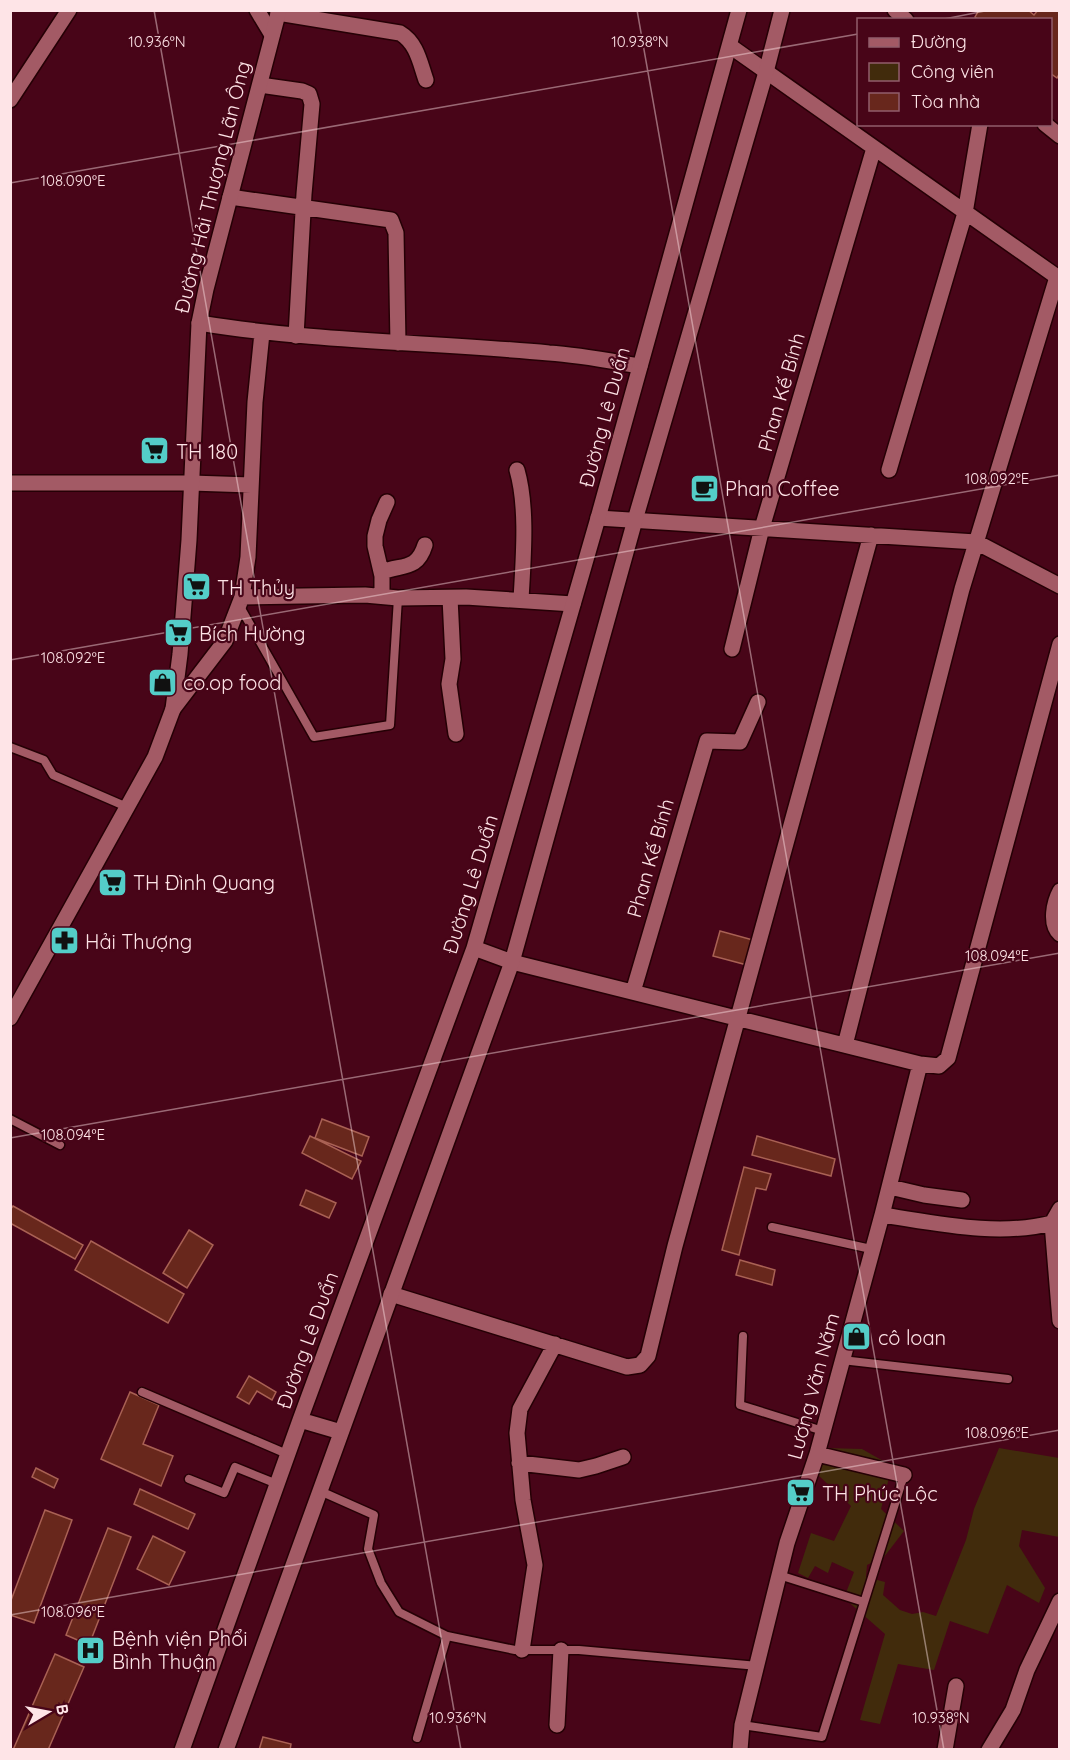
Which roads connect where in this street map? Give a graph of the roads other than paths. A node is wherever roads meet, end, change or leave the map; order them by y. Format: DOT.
graph roads {
  1 [pos="69,10"];
  2 [pos="258,10"];
  3 [pos="740,10"];
  4 [pos="782,10"];
  5 [pos="279,12"];
  6 [pos="272,35"];
  7 [pos="730,46"];
  8 [pos="766,72"];
  9 [pos="426,80"];
  10 [pos="260,85"];
  11 [pos="10,100"];
  12 [pos="980,126"];
  13 [pos="1047,126"];
  14 [pos="1059,136"];
  15 [pos="874,148"];
  16 [pos="230,197"];
  17 [pos="304,208"];
  18 [pos="965,213"];
  19 [pos="1058,278"];
  20 [pos="199,323"];
  21 [pos="262,333"];
  22 [pos="296,336"];
  23 [pos="398,343"];
  24 [pos="640,366"];
  25 [pos="518,470"];
  26 [pos="889,470"];
  27 [pos="10,483"];
  28 [pos="191,483"];
  29 [pos="251,485"];
  30 [pos="387,502"];
  31 [pos="598,518"];
  32 [pos="635,520"];
  33 [pos="762,528"];
  34 [pos="871,535"];
  35 [pos="976,542"];
  36 [pos="425,545"];
  37 [pos="382,573"];
  38 [pos="1059,586"];
  39 [pos="382,596"];
  40 [pos="398,598"];
  41 [pos="450,598"];
  42 [pos="522,600"];
  43 [pos="241,601"];
  44 [pos="573,604"];
  45 [pos="1059,644"];
  46 [pos="732,649"];
  47 [pos="758,702"];
  48 [pos="173,709"];
  49 [pos="456,734"];
  50 [pos="10,747"];
  51 [pos="127,807"];
  52 [pos="1059,891"];
  53 [pos="1059,934"];
  54 [pos="474,948"];
  55 [pos="512,962"];
  56 [pos="633,992"];
  57 [pos="11,1015"];
  58 [pos="739,1019"];
  59 [pos="845,1045"];
  60 [pos="920,1064"];
  61 [pos="10,1119"];
  62 [pos="60,1145"];
  63 [pos="890,1187"];
  64 [pos="962,1200"];
  65 [pos="882,1215"];
  66 [pos="1056,1216"];
  67 [pos="772,1227"];
  68 [pos="871,1249"];
  69 [pos="391,1294"];
  70 [pos="1059,1321"];
  71 [pos="742,1336"];
  72 [pos="555,1344"];
  73 [pos="842,1360"];
  74 [pos="1008,1379"];
  75 [pos="142,1392"];
  76 [pos="300,1420"];
  77 [pos="823,1431"];
  78 [pos="341,1432"];
  79 [pos="288,1454"];
  80 [pos="817,1454"];
  81 [pos="623,1457"];
  82 [pos="519,1463"];
  83 [pos="904,1475"];
  84 [pos="189,1479"];
  85 [pos="277,1484"];
  86 [pos="320,1491"];
  87 [pos="779,1575"];
  88 [pos="1059,1601"];
  89 [pos="864,1602"];
  90 [pos="447,1636"];
  91 [pos="522,1650"];
  92 [pos="561,1650"];
  93 [pos="758,1666"];
  94 [pos="956,1686"];
  95 [pos="557,1725"];
  96 [pos="742,1725"];
  97 [pos="417,1738"];
  98 [pos="182,1749"];
  99 [pos="226,1749"];
  100 [pos="740,1749"];
  101 [pos="945,1749"];
  102 [pos="989,1749"];
  1 -- 11 [label="street"];
  2 -- 6 [label="street"];
  3 -- 7 [label="street, Đường Lê Duẩn"];
  4 -- 8 [label="street"];
  5 -- 6 [label="street, Đường Hải Thượng Lãn Ông"];
  5 -- 9 [label="street"];
  6 -- 10 [label="street, Đường Hải Thượng Lãn Ông"];
  7 -- 8 [label="street"];
  7 -- 24 [label="street, Đường Lê Duẩn"];
  8 -- 15 [label="street"];
  8 -- 32 [label="street"];
  10 -- 16 [label="street, Đường Hải Thượng Lãn Ông"];
  10 -- 17 [label="street"];
  12 -- 18 [label="street"];
  13 -- 14 [label="street"];
  15 -- 18 [label="street"];
  15 -- 33 [label="street, Phan Kế Bính"];
  16 -- 17 [label="street"];
  16 -- 20 [label="street, Đường Hải Thượng Lãn Ông"];
  17 -- 22 [label="street"];
  17 -- 23 [label="street"];
  18 -- 19 [label="street"];
  18 -- 26 [label="street"];
  19 -- 35 [label="street"];
  20 -- 21 [label="street"];
  20 -- 28 [label="street, Đường Hải Thượng Lãn Ông"];
  21 -- 22 [label="street"];
  21 -- 29 [label="street"];
  22 -- 23 [label="street"];
  23 -- 24 [label="street"];
  24 -- 31 [label="street, Đường Lê Duẩn"];
  25 -- 42 [label="street"];
  27 -- 28 [label="street"];
  28 -- 29 [label="street"];
  28 -- 48 [label="street, Đường Hải Thượng Lãn Ông"];
  29 -- 43 [label="street"];
  30 -- 37 [label="street"];
  31 -- 32 [label="street"];
  31 -- 44 [label="street, Đường Lê Duẩn"];
  32 -- 33 [label="street"];
  32 -- 55 [label="street"];
  33 -- 34 [label="street"];
  33 -- 46 [label="street, Phan Kế Bính"];
  34 -- 35 [label="street"];
  34 -- 58 [label="street"];
  35 -- 38 [label="street"];
  35 -- 59 [label="street"];
  36 -- 37 [label="street"];
  37 -- 39 [label="street"];
  39 -- 40 [label="street"];
  39 -- 43 [label="street"];
  40 -- 41 [label="street"];
  40 -- 43 [label="lane"];
  41 -- 42 [label="street"];
  41 -- 49 [label="street"];
  42 -- 44 [label="street"];
  43 -- 48 [label="street"];
  44 -- 54 [label="street, Đường Lê Duẩn"];
  45 -- 60 [label="street"];
  47 -- 56 [label="street, Phan Kế Bính"];
  48 -- 51 [label="street, Đường Hải Thượng Lãn Ông"];
  50 -- 51 [label="lane"];
  51 -- 57 [label="street, Đường Hải Thượng Lãn Ông"];
  52 -- 53 [label="street"];
  54 -- 55 [label="street"];
  54 -- 76 [label="street, Đường Lê Duẩn"];
  55 -- 56 [label="street"];
  55 -- 69 [label="street"];
  56 -- 58 [label="street"];
  58 -- 59 [label="street"];
  58 -- 72 [label="street"];
  59 -- 60 [label="street"];
  60 -- 63 [label="street, Lương Văn Năm"];
  61 -- 62 [label="lane"];
  63 -- 64 [label="street"];
  63 -- 65 [label="street, Lương Văn Năm"];
  65 -- 66 [label="street"];
  65 -- 68 [label="street, Lương Văn Năm"];
  66 -- 70 [label="street"];
  67 -- 68 [label="lane"];
  68 -- 73 [label="street, Lương Văn Năm"];
  69 -- 72 [label="street"];
  69 -- 78 [label="street"];
  71 -- 77 [label="lane"];
  72 -- 82 [label="street"];
  73 -- 74 [label="lane"];
  73 -- 77 [label="street, Lương Văn Năm"];
  75 -- 79 [label="lane"];
  76 -- 78 [label="street"];
  76 -- 79 [label="street, Đường Lê Duẩn"];
  77 -- 80 [label="street, Lương Văn Năm"];
  78 -- 86 [label="street"];
  79 -- 85 [label="street, Đường Lê Duẩn"];
  80 -- 83 [label="street"];
  80 -- 87 [label="street, Lương Văn Năm"];
  81 -- 82 [label="street"];
  82 -- 91 [label="street"];
  83 -- 89 [label="lane"];
  84 -- 85 [label="lane"];
  85 -- 98 [label="street, Đường Lê Duẩn"];
  86 -- 90 [label="lane"];
  86 -- 99 [label="street"];
  87 -- 89 [label="lane"];
  87 -- 93 [label="street, Lương Văn Năm"];
  88 -- 102 [label="street"];
  89 -- 96 [label="lane"];
  90 -- 91 [label="lane"];
  90 -- 97 [label="lane"];
  91 -- 92 [label="lane"];
  92 -- 93 [label="lane"];
  92 -- 95 [label="street"];
  93 -- 96 [label="street, Lương Văn Năm"];
  94 -- 101 [label="street"];
  96 -- 100 [label="street, Lương Văn Năm"];
}
